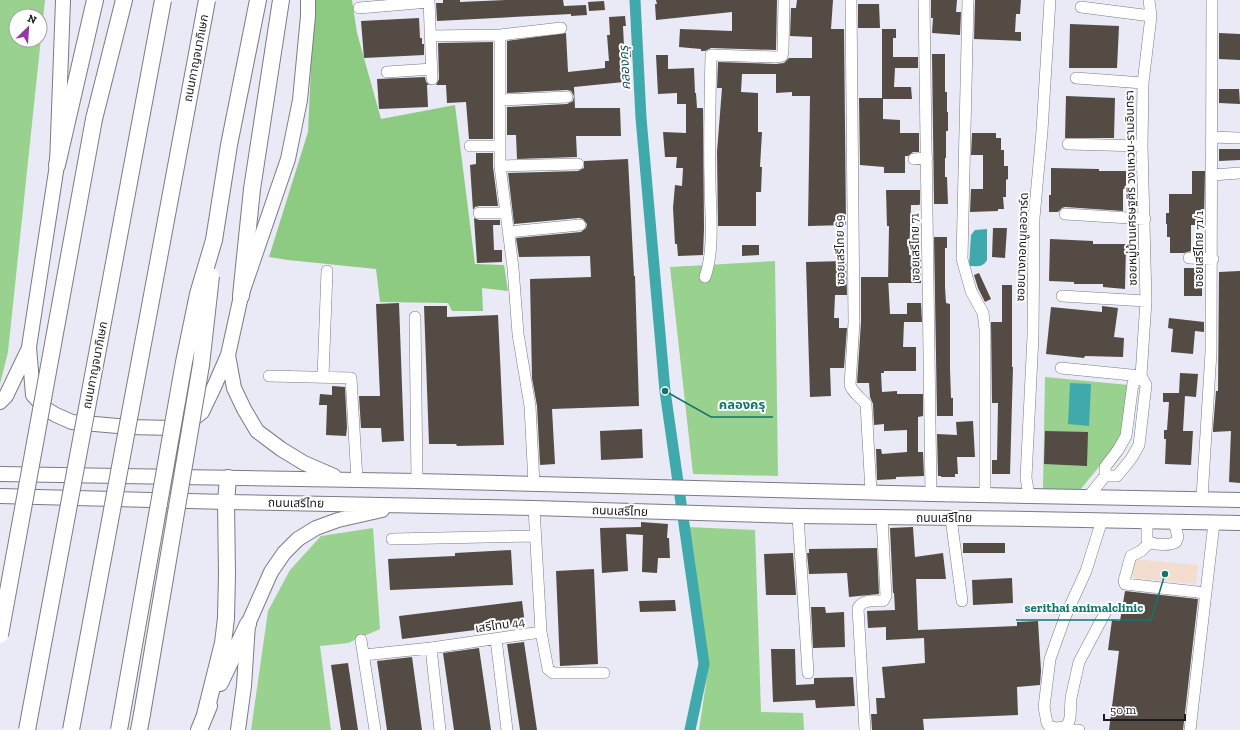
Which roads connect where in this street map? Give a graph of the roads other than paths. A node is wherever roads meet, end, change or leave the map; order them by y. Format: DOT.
graph roads {
  1 [pos="63,0"];
  2 [pos="95,0"];
  3 [pos="124,0"];
  4 [pos="164,0"];
  5 [pos="207,0"];
  6 [pos="258,0"];
  7 [pos="281,0"];
  8 [pos="308,0"];
  9 [pos="784,0"];
  10 [pos="851,0"];
  11 [pos="924,0"];
  12 [pos="968,0"];
  13 [pos="1050,0"];
  14 [pos="1149,0"];
  15 [pos="1212,0"];
  16 [pos="429,1"];
  17 [pos="359,8"];
  18 [pos="1081,8"];
  19 [pos="1151,16"];
  20 [pos="561,28"];
  21 [pos="500,34"];
  22 [pos="431,36"];
  23 [pos="387,72"];
  24 [pos="1076,78"];
  25 [pos="1143,83"];
  26 [pos="567,97"];
  27 [pos="501,100"];
  28 [pos="1212,137"];
  29 [pos="1238,138"];
  30 [pos="1068,144"];
  31 [pos="470,146"];
  32 [pos="500,146"];
  33 [pos="1142,146"];
  34 [pos="927,158"];
  35 [pos="914,159"];
  36 [pos="578,164"];
  37 [pos="58,165"];
  38 [pos="500,166"];
  39 [pos="1240,173"];
  40 [pos="1212,175"];
  41 [pos="506,213"];
  42 [pos="479,214"];
  43 [pos="1065,214"];
  44 [pos="1145,219"];
  45 [pos="580,225"];
  46 [pos="508,232"];
  47 [pos="214,240"];
  48 [pos="1189,258"];
  49 [pos="1213,259"];
  50 [pos="327,271"];
  51 [pos="705,277"];
  52 [pos="241,296"];
  53 [pos="1062,296"];
  54 [pos="1146,301"];
  55 [pos="414,317"];
  56 [pos="29,347"];
  57 [pos="228,355"];
  58 [pos="1061,368"];
  59 [pos="269,376"];
  60 [pos="1141,376"];
  61 [pos="323,377"];
  62 [pos="0,402"];
  63 [pos="1126,436"];
  64 [pos="1139,445"];
  65 [pos="0,474"];
  66 [pos="1105,476"];
  67 [pos="228,478"];
  68 [pos="340,479"];
  69 [pos="357,480"];
  70 [pos="417,481"];
  71 [pos="534,484"];
  72 [pos="871,492"];
  73 [pos="931,494"];
  74 [pos="985,495"];
  75 [pos="1029,495"];
  76 [pos="0,496"];
  77 [pos="1089,496"];
  78 [pos="1202,498"];
  79 [pos="1240,500"];
  80 [pos="226,502"];
  81 [pos="403,505"];
  82 [pos="534,508"];
  83 [pos="798,516"];
  84 [pos="882,517"];
  85 [pos="951,518"];
  86 [pos="1030,518"];
  87 [pos="1102,520"];
  88 [pos="1146,521"];
  89 [pos="1174,522"];
  90 [pos="1214,523"];
  91 [pos="1240,523"];
  92 [pos="536,536"];
  93 [pos="392,539"];
  94 [pos="1150,542"];
  95 [pos="10,579"];
  96 [pos="1206,593"];
  97 [pos="0,601"];
  98 [pos="962,601"];
  99 [pos="1105,613"];
  100 [pos="248,624"];
  101 [pos="541,632"];
  102 [pos="0,635"];
  103 [pos="496,639"];
  104 [pos="361,640"];
  105 [pos="431,648"];
  106 [pos="364,655"];
  107 [pos="604,673"];
  108 [pos="808,673"];
  109 [pos="205,715"];
  110 [pos="27,730"];
  111 [pos="71,730"];
  112 [pos="119,730"];
  113 [pos="140,730"];
  114 [pos="199,730"];
  115 [pos="238,730"];
  116 [pos="375,730"];
  117 [pos="440,730"];
  118 [pos="507,730"];
  119 [pos="865,730"];
  120 [pos="1075,730"];
  121 [pos="1079,730"];
  122 [pos="1190,730"];
  1 -- 37 [label="main road"];
  2 -- 37 [label="highway"];
  3 -- 95 [label="highway, bridge"];
  4 -- 110 [label="highway, ถนนกาญจนาภิเษก, bridge"];
  5 -- 111 [label="highway, ถนนกาญจนาภิเษก, bridge"];
  6 -- 47 [label="highway"];
  7 -- 52 [label="highway"];
  8 -- 52 [label="main road"];
  9 -- 51 [label="street"];
  10 -- 72 [label="street, ซอยเสรีไทย 69"];
  11 -- 34 [label="street, ซอยเสรีไทย 71"];
  12 -- 74 [label="street"];
  13 -- 75 [label="street, ซอยบางกอกบูเลอวาร์ด"];
  14 -- 19 [label="street, ซอยหมู่บ้านเศรษฐศิริ วงแหวน-รามอินทรา"];
  15 -- 28 [label="street, ซอยเสรีไทย 71/1"];
  16 -- 17 [label="street"];
  16 -- 22 [label="street"];
  18 -- 19 [label="street"];
  19 -- 25 [label="street, ซอยหมู่บ้านเศรษฐศิริ วงแหวน-รามอินทรา"];
  20 -- 21 [label="street"];
  21 -- 22 [label="street"];
  21 -- 27 [label="street"];
  22 -- 23 [label="street"];
  24 -- 25 [label="street"];
  25 -- 33 [label="street, ซอยหมู่บ้านเศรษฐศิริ วงแหวน-รามอินทรา"];
  26 -- 27 [label="street"];
  27 -- 32 [label="street"];
  28 -- 29 [label="street"];
  28 -- 40 [label="street, ซอยเสรีไทย 71/1"];
  30 -- 33 [label="street"];
  31 -- 32 [label="street"];
  32 -- 38 [label="street"];
  33 -- 44 [label="street, ซอยหมู่บ้านเศรษฐศิริ วงแหวน-รามอินทรา"];
  34 -- 35 [label="street"];
  34 -- 73 [label="street, ซอยเสรีไทย 71"];
  36 -- 38 [label="street"];
  37 -- 56 [label="main road"];
  38 -- 41 [label="street"];
  39 -- 40 [label="street"];
  40 -- 49 [label="street, ซอยเสรีไทย 71/1"];
  41 -- 42 [label="street"];
  41 -- 46 [label="street"];
  43 -- 44 [label="street"];
  44 -- 54 [label="street, ซอยหมู่บ้านเศรษฐศิริ วงแหวน-รามอินทรา"];
  45 -- 46 [label="street"];
  46 -- 71 [label="street"];
  47 -- 112 [label="highway, bridge"];
  47 -- 113 [label="highway, bridge"];
  48 -- 49 [label="street"];
  49 -- 78 [label="street, ซอยเสรีไทย 71/1"];
  50 -- 61 [label="street"];
  52 -- 57 [label="main road"];
  53 -- 54 [label="street"];
  54 -- 60 [label="street, ซอยหมู่บ้านเศรษฐศิริ วงแหวน-รามอินทรา"];
  55 -- 70 [label="street"];
  56 -- 57 [label="main road"];
  56 -- 62 [label="main road"];
  57 -- 68 [label="main road"];
  58 -- 60 [label="street"];
  59 -- 61 [label="street"];
  60 -- 63 [label="street, ซอยหมู่บ้านเศรษฐศิริ วงแหวน-รามอินทรา"];
  60 -- 64 [label="street, ซอยหมู่บ้านเศรษฐศิริ วงแหวน-รามอินทรา"];
  61 -- 69 [label="street"];
  63 -- 64 [label="street"];
  63 -- 66 [label="street, ซอยหมู่บ้านเศรษฐศิริ วงแหวน-รามอินทรา"];
  64 -- 66 [label="street, ซอยหมู่บ้านเศรษฐศิริ วงแหวน-รามอินทรา"];
  65 -- 67 [label="main road, ถนนเสรีไทย"];
  66 -- 77 [label="street, ซอยหมู่บ้านเศรษฐศิริ วงแหวน-รามอินทรา"];
  67 -- 68 [label="main road, ถนนเสรีไทย"];
  67 -- 80 [label="highway"];
  68 -- 69 [label="main road, ถนนเสรีไทย"];
  69 -- 70 [label="main road, ถนนเสรีไทย"];
  70 -- 71 [label="main road, ถนนเสรีไทย"];
  71 -- 72 [label="main road, ถนนเสรีไทย"];
  72 -- 73 [label="main road, ถนนเสรีไทย"];
  73 -- 74 [label="main road, ถนนเสรีไทย"];
  74 -- 75 [label="main road, ถนนเสรีไทย"];
  75 -- 77 [label="main road, ถนนเสรีไทย"];
  75 -- 86 [label="main road"];
  76 -- 80 [label="main road, ถนนเสรีไทย"];
  77 -- 78 [label="main road, ถนนเสรีไทย"];
  78 -- 79 [label="main road, ถนนเสรีไทย"];
  80 -- 81 [label="main road, ถนนเสรีไทย"];
  80 -- 109 [label="highway"];
  81 -- 82 [label="main road, ถนนเสรีไทย"];
  81 -- 100 [label="main road"];
  82 -- 83 [label="main road, ถนนเสรีไทย"];
  82 -- 92 [label="street, เสรีไทน 44"];
  83 -- 84 [label="main road, ถนนเสรีไทย"];
  83 -- 108 [label="street"];
  84 -- 85 [label="main road, ถนนเสรีไทย"];
  84 -- 119 [label="street"];
  85 -- 86 [label="main road, ถนนเสรีไทย"];
  85 -- 98 [label="street"];
  86 -- 87 [label="main road, ถนนเสรีไทย"];
  87 -- 88 [label="main road, ถนนเสรีไทย"];
  87 -- 99 [label="street"];
  88 -- 89 [label="main road, ถนนเสรีไทย"];
  88 -- 94 [label="street"];
  89 -- 90 [label="main road, ถนนเสรีไทย"];
  89 -- 94 [label="street"];
  90 -- 91 [label="main road, ถนนเสรีไทย"];
  90 -- 96 [label="street"];
  92 -- 93 [label="street"];
  92 -- 101 [label="street, เสรีไทน 44"];
  94 -- 96 [label="street"];
  95 -- 97 [label="highway, bridge"];
  95 -- 102 [label="highway, bridge"];
  96 -- 122 [label="street"];
  100 -- 109 [label="highway"];
  100 -- 115 [label="main road"];
  101 -- 103 [label="street, เสรีไทน 44"];
  101 -- 107 [label="street"];
  103 -- 105 [label="street, เสรีไทน 44"];
  103 -- 118 [label="street"];
  104 -- 106 [label="street"];
  105 -- 106 [label="street, เสรีไทน 44"];
  105 -- 117 [label="street"];
  106 -- 116 [label="street"];
  109 -- 114 [label="highway"];
  120 -- 121 [label="street"];
}
